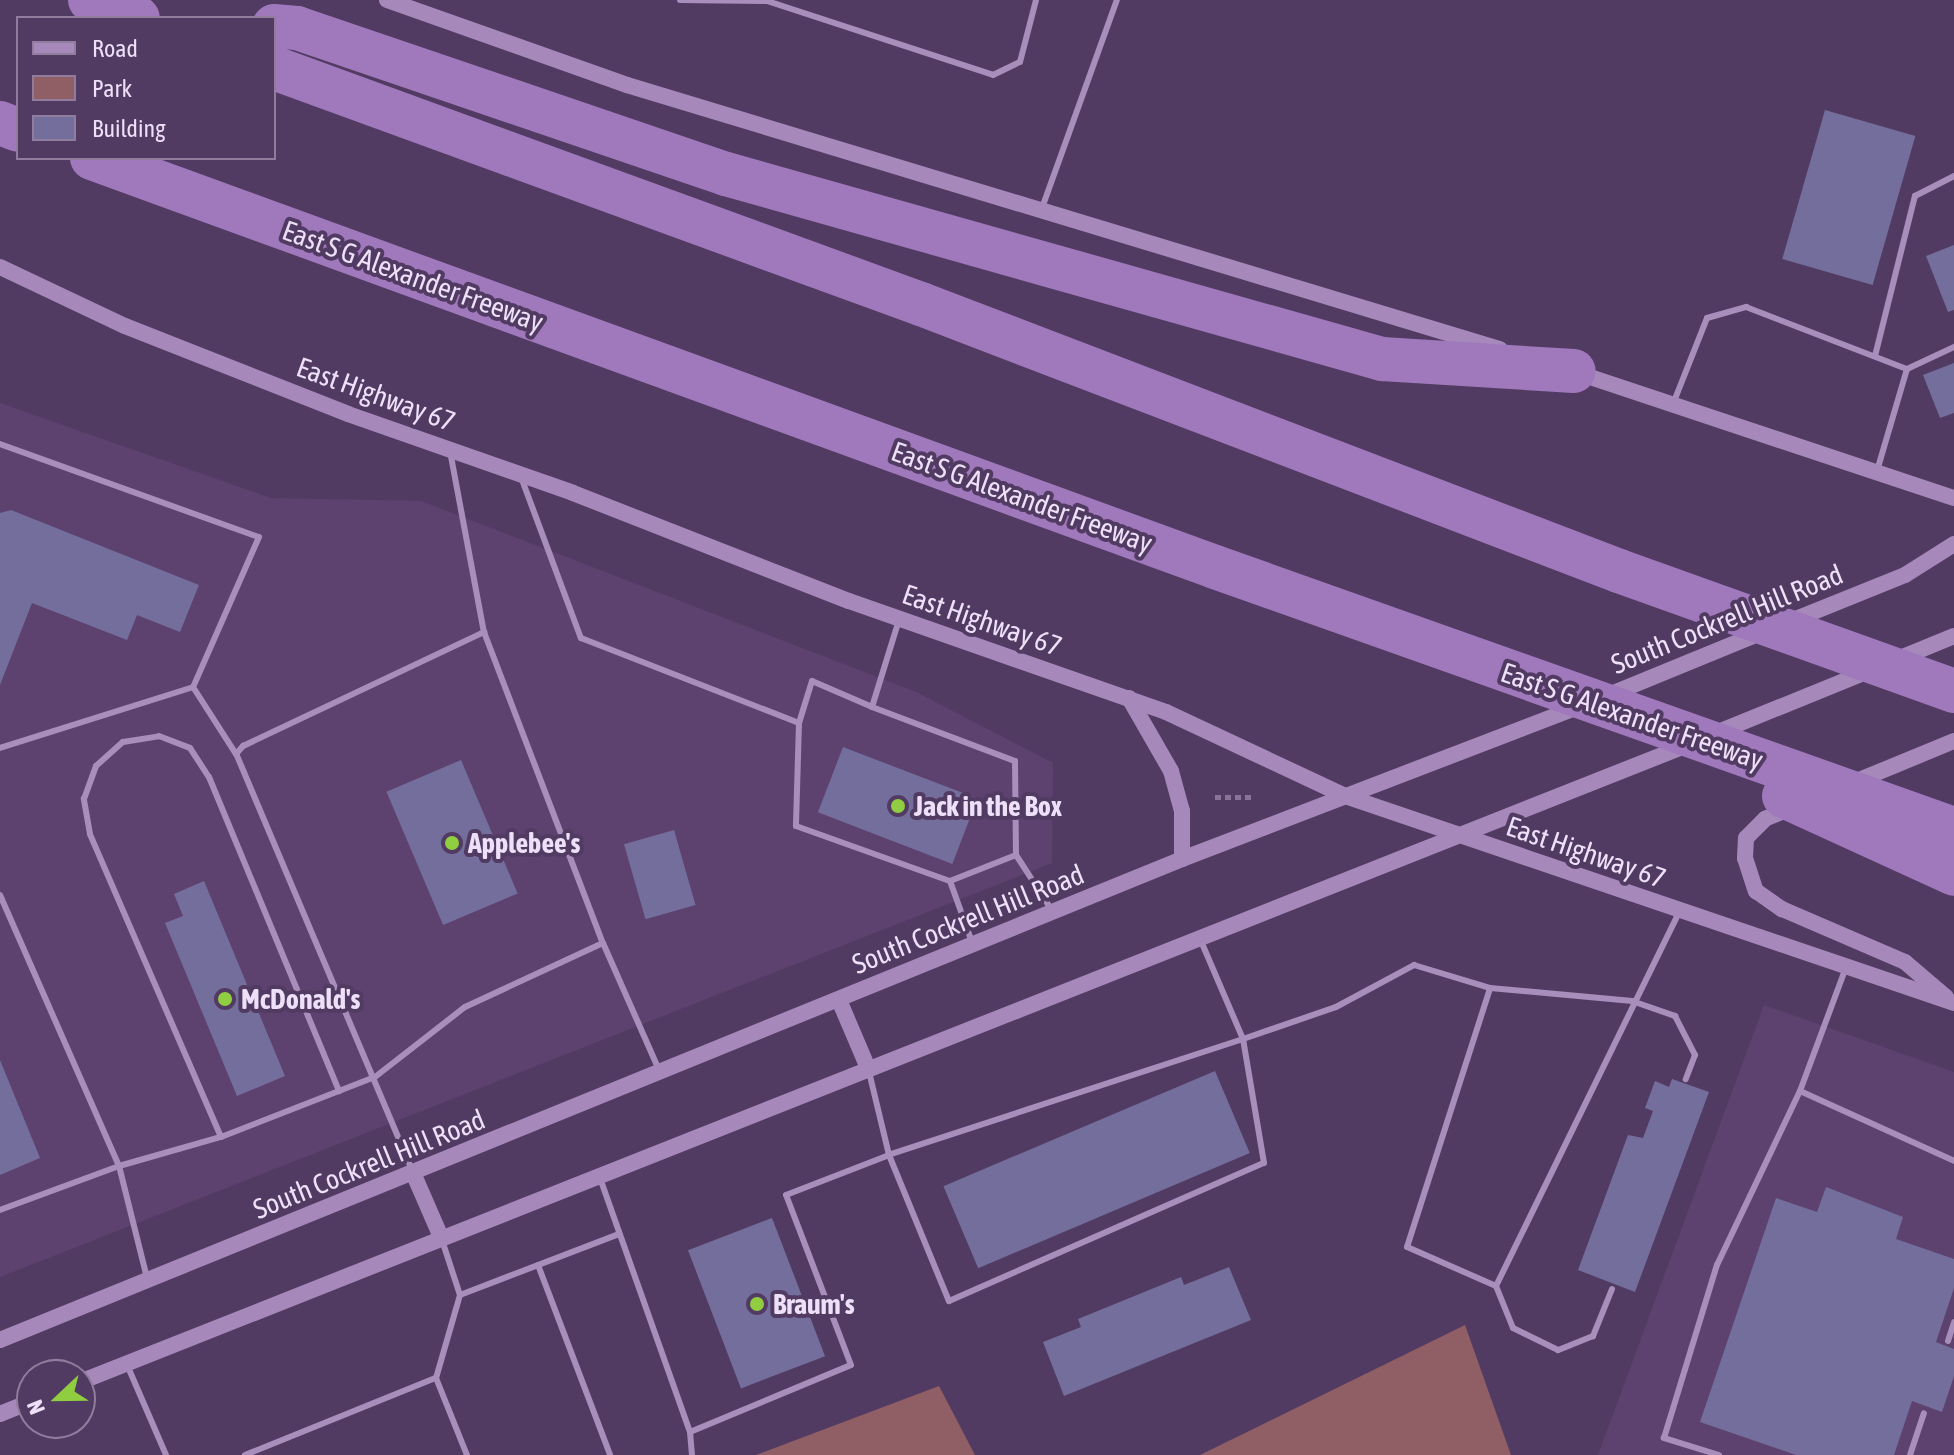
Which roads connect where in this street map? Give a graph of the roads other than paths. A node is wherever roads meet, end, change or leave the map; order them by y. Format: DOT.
graph roads {
  1 [pos="90,0"];
  2 [pos="387,0"];
  3 [pos="680,0"];
  4 [pos="1036,0"];
  5 [pos="1117,0"];
  6 [pos="783,3"];
  7 [pos="139,16"];
  8 [pos="276,26"];
  9 [pos="276,69"];
  10 [pos="98,160"];
  11 [pos="1954,176"];
  12 [pos="1041,211"];
  13 [pos="0,267"];
  14 [pos="1954,347"];
  15 [pos="1875,356"];
  16 [pos="1907,369"];
  17 [pos="1574,371"];
  18 [pos="1673,404"];
  19 [pos="0,444"];
  20 [pos="450,450"];
  21 [pos="520,474"];
  22 [pos="1875,476"];
  23 [pos="1954,498"];
  24 [pos="1954,544"];
  25 [pos="900,619"];
  26 [pos="484,632"];
  27 [pos="1954,636"];
  28 [pos="1911,675"];
  29 [pos="1539,683"];
  30 [pos="1954,683"];
  31 [pos="193,687"];
  32 [pos="1954,691"];
  33 [pos="1129,698"];
  34 [pos="872,707"];
  35 [pos="799,723"];
  36 [pos="1954,741"];
  37 [pos="0,748"];
  38 [pos="236,754"];
  39 [pos="1345,796"];
  40 [pos="1954,829"];
  41 [pos="1460,835"];
  42 [pos="1016,855"];
  43 [pos="1182,859"];
  44 [pos="1954,874"];
  45 [pos="950,881"];
  46 [pos="0,895"];
  47 [pos="1680,911"];
  48 [pos="1053,912"];
  49 [pos="1199,938"];
  50 [pos="603,943"];
  51 [pos="973,945"];
  52 [pos="1847,966"];
  53 [pos="1490,988"];
  54 [pos="839,1000"];
  55 [pos="1632,1001"];
  56 [pos="1954,1003"];
  57 [pos="1243,1039"];
  58 [pos="868,1068"];
  59 [pos="661,1073"];
  60 [pos="375,1077"];
  61 [pos="1686,1079"];
  62 [pos="339,1091"];
  63 [pos="1800,1091"];
  64 [pos="221,1137"];
  65 [pos="889,1155"];
  66 [pos="1954,1161"];
  67 [pos="119,1166"];
  68 [pos="414,1175"];
  69 [pos="599,1175"];
  70 [pos="0,1210"];
  71 [pos="619,1234"];
  72 [pos="441,1237"];
  73 [pos="538,1265"];
  74 [pos="147,1281"];
  75 [pos="1496,1286"];
  76 [pos="1612,1289"];
  77 [pos="460,1295"];
  78 [pos="1954,1322"];
  79 [pos="0,1340"];
  80 [pos="1948,1341"];
  81 [pos="126,1363"];
  82 [pos="96,1375"];
  83 [pos="436,1378"];
  84 [pos="1924,1413"];
  85 [pos="690,1432"];
  86 [pos="166,1455"];
  87 [pos="245,1455"];
  88 [pos="467,1455"];
  89 [pos="610,1455"];
  90 [pos="692,1455"];
  91 [pos="1719,1455"];
  92 [pos="1910,1455"];
  1 -- 7 [label="highway"];
  2 -- 12 [label="main road"];
  3 -- 6 [label="lane"];
  4 -- 6 [label="lane"];
  5 -- 12 [label="lane"];
  8 -- 17 [label="highway"];
  9 -- 28 [label="highway"];
  10 -- 29 [label="highway, East S G Alexander Freeway"];
  11 -- 15 [label="lane"];
  12 -- 17 [label="main road"];
  13 -- 20 [label="main road, East Highway 67"];
  14 -- 16 [label="lane"];
  15 -- 16 [label="lane"];
  15 -- 18 [label="lane"];
  16 -- 22 [label="lane"];
  17 -- 18 [label="main road"];
  18 -- 22 [label="main road"];
  19 -- 31 [label="lane"];
  20 -- 21 [label="main road, East Highway 67"];
  20 -- 26 [label="lane"];
  21 -- 25 [label="main road, East Highway 67"];
  21 -- 35 [label="lane"];
  22 -- 23 [label="main road"];
  24 -- 39 [label="main road, South Cockrell Hill Road"];
  25 -- 33 [label="main road, East Highway 67"];
  25 -- 34 [label="lane"];
  26 -- 38 [label="lane"];
  26 -- 50 [label="lane"];
  27 -- 41 [label="main road"];
  28 -- 30 [label="highway"];
  28 -- 32 [label="highway"];
  29 -- 40 [label="highway, East S G Alexander Freeway"];
  29 -- 44 [label="highway"];
  31 -- 37 [label="lane"];
  31 -- 38 [label="lane"];
  33 -- 39 [label="main road, East Highway 67"];
  33 -- 43 [label="main road"];
  34 -- 35 [label="lane"];
  34 -- 42 [label="lane"];
  35 -- 45 [label="lane"];
  36 -- 56 [label="main road"];
  38 -- 60 [label="lane"];
  39 -- 41 [label="main road, East Highway 67"];
  39 -- 43 [label="main road, South Cockrell Hill Road"];
  41 -- 47 [label="main road, East Highway 67"];
  41 -- 49 [label="main road"];
  42 -- 45 [label="lane"];
  42 -- 48 [label="lane"];
  43 -- 48 [label="main road, South Cockrell Hill Road"];
  45 -- 51 [label="lane"];
  46 -- 67 [label="lane"];
  47 -- 52 [label="main road, East Highway 67"];
  47 -- 55 [label="lane"];
  48 -- 51 [label="main road, South Cockrell Hill Road"];
  49 -- 57 [label="lane"];
  49 -- 58 [label="main road"];
  50 -- 59 [label="lane"];
  50 -- 60 [label="lane"];
  51 -- 54 [label="main road, South Cockrell Hill Road"];
  52 -- 56 [label="main road, East Highway 67"];
  52 -- 63 [label="lane"];
  53 -- 55 [label="lane"];
  53 -- 57 [label="lane"];
  53 -- 75 [label="lane"];
  54 -- 58 [label="main road"];
  54 -- 59 [label="main road, South Cockrell Hill Road"];
  55 -- 61 [label="lane"];
  55 -- 75 [label="lane"];
  57 -- 65 [label="lane"];
  57 -- 65 [label="lane"];
  58 -- 65 [label="lane"];
  58 -- 69 [label="main road"];
  59 -- 68 [label="main road, South Cockrell Hill Road"];
  60 -- 62 [label="lane"];
  60 -- 68 [label="lane"];
  62 -- 64 [label="lane"];
  62 -- 64 [label="lane"];
  63 -- 66 [label="lane"];
  63 -- 91 [label="lane"];
  64 -- 67 [label="lane"];
  65 -- 85 [label="lane"];
  67 -- 70 [label="lane"];
  67 -- 74 [label="lane"];
  68 -- 72 [label="main road"];
  68 -- 74 [label="main road, South Cockrell Hill Road"];
  69 -- 71 [label="lane"];
  69 -- 72 [label="main road"];
  71 -- 73 [label="lane"];
  71 -- 85 [label="lane"];
  72 -- 77 [label="lane"];
  72 -- 81 [label="main road"];
  73 -- 77 [label="lane"];
  73 -- 89 [label="lane"];
  74 -- 79 [label="main road, South Cockrell Hill Road"];
  75 -- 76 [label="lane"];
  77 -- 83 [label="lane"];
  78 -- 80 [label="lane"];
  81 -- 82 [label="main road"];
  81 -- 86 [label="lane"];
  83 -- 87 [label="lane"];
  83 -- 88 [label="lane"];
  84 -- 92 [label="lane"];
  85 -- 90 [label="lane"];
}
